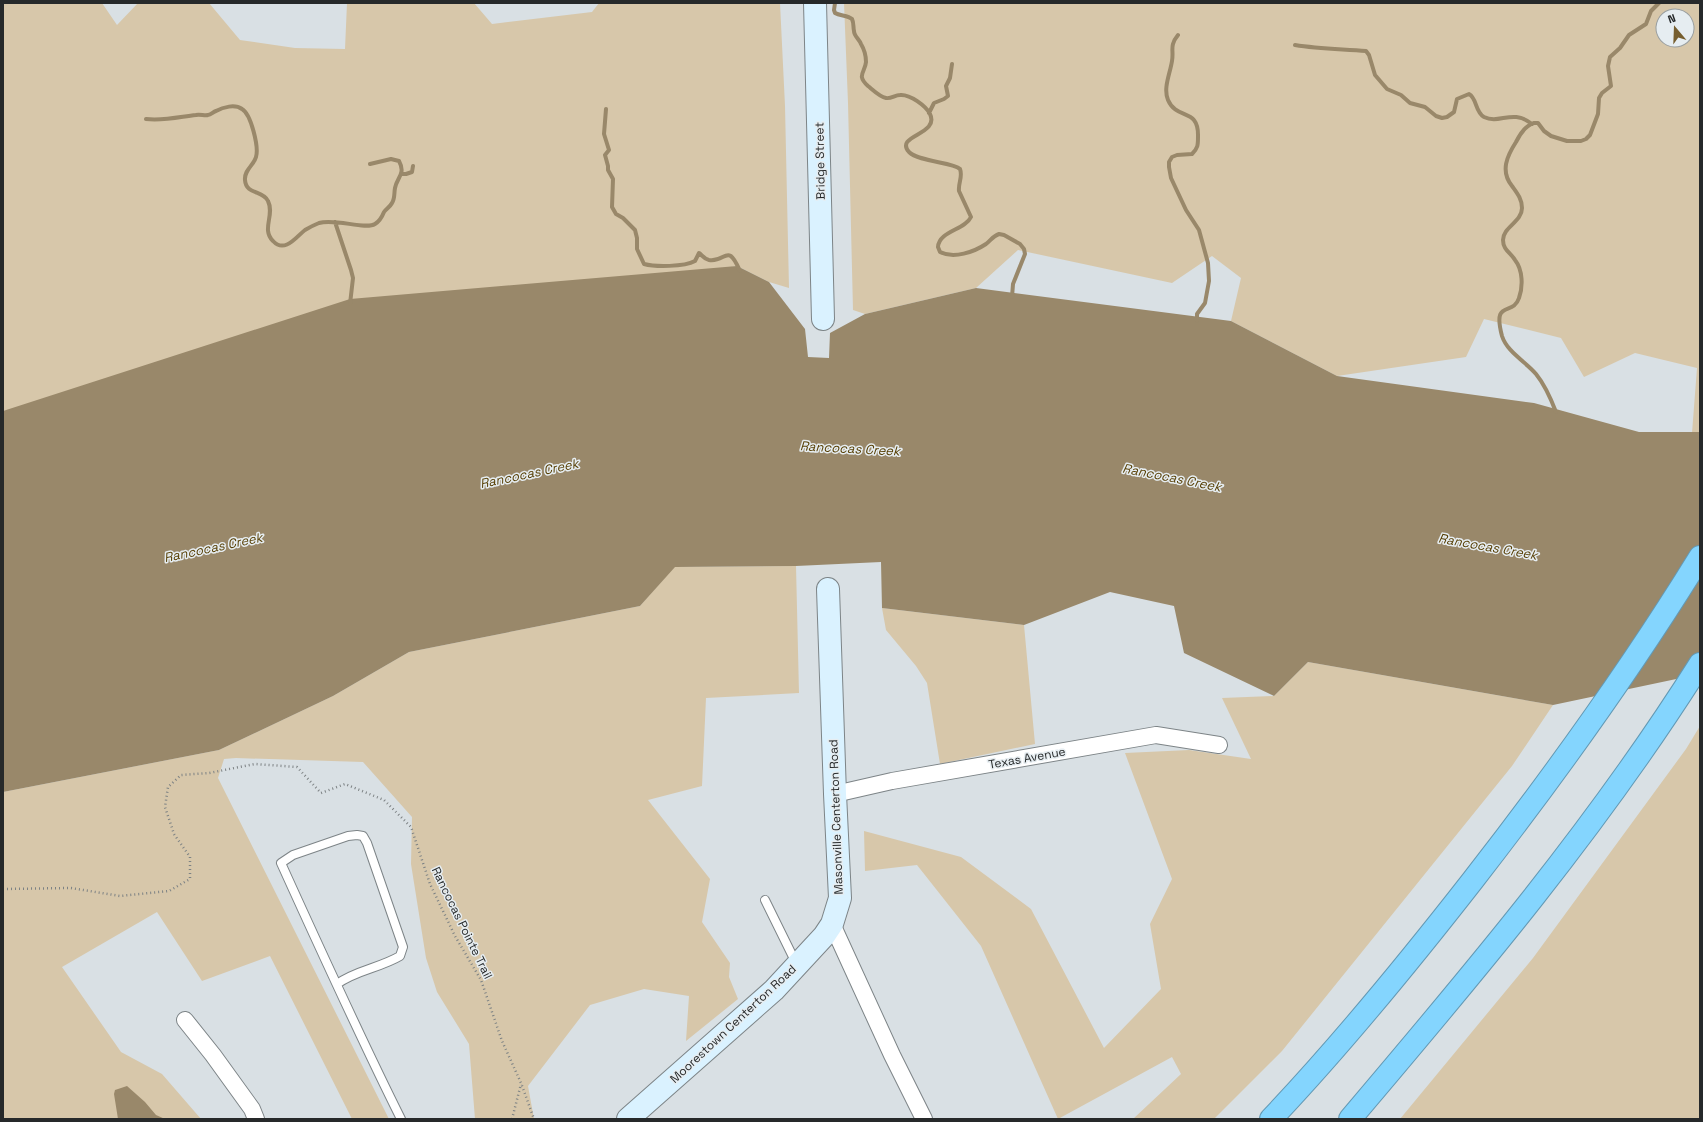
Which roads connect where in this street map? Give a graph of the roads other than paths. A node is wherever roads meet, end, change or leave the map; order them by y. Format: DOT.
graph roads {
  1 [pos="815,3"];
  2 [pos="823,319"];
  3 [pos="1700,557"];
  4 [pos="828,588"];
  5 [pos="1700,664"];
  6 [pos="1219,745"];
  7 [pos="835,794"];
  8 [pos="765,900"];
  9 [pos="832,924"];
  10 [pos="797,965"];
  11 [pos="337,984"];
  12 [pos="185,1020"];
  13 [pos="256,1119"];
  14 [pos="401,1119"];
  15 [pos="628,1119"];
  16 [pos="924,1119"];
  17 [pos="1271,1119"];
  18 [pos="1350,1119"];
  1 -- 2 [label="street, Bridge Street"];
  3 -- 17 [label="highway"];
  4 -- 7 [label="street, Masonville Centerton Road"];
  5 -- 18 [label="highway"];
  6 -- 7 [label="street, Texas Avenue"];
  7 -- 9 [label="street, Masonville Centerton Road"];
  8 -- 10 [label="lane"];
  9 -- 10 [label="street, Moorestown Centerton Road"];
  9 -- 16 [label="street"];
  10 -- 15 [label="street, Moorestown Centerton Road"];
  11 -- 11 [label="lane"];
  11 -- 14 [label="lane"];
  12 -- 13 [label="street"];
}
